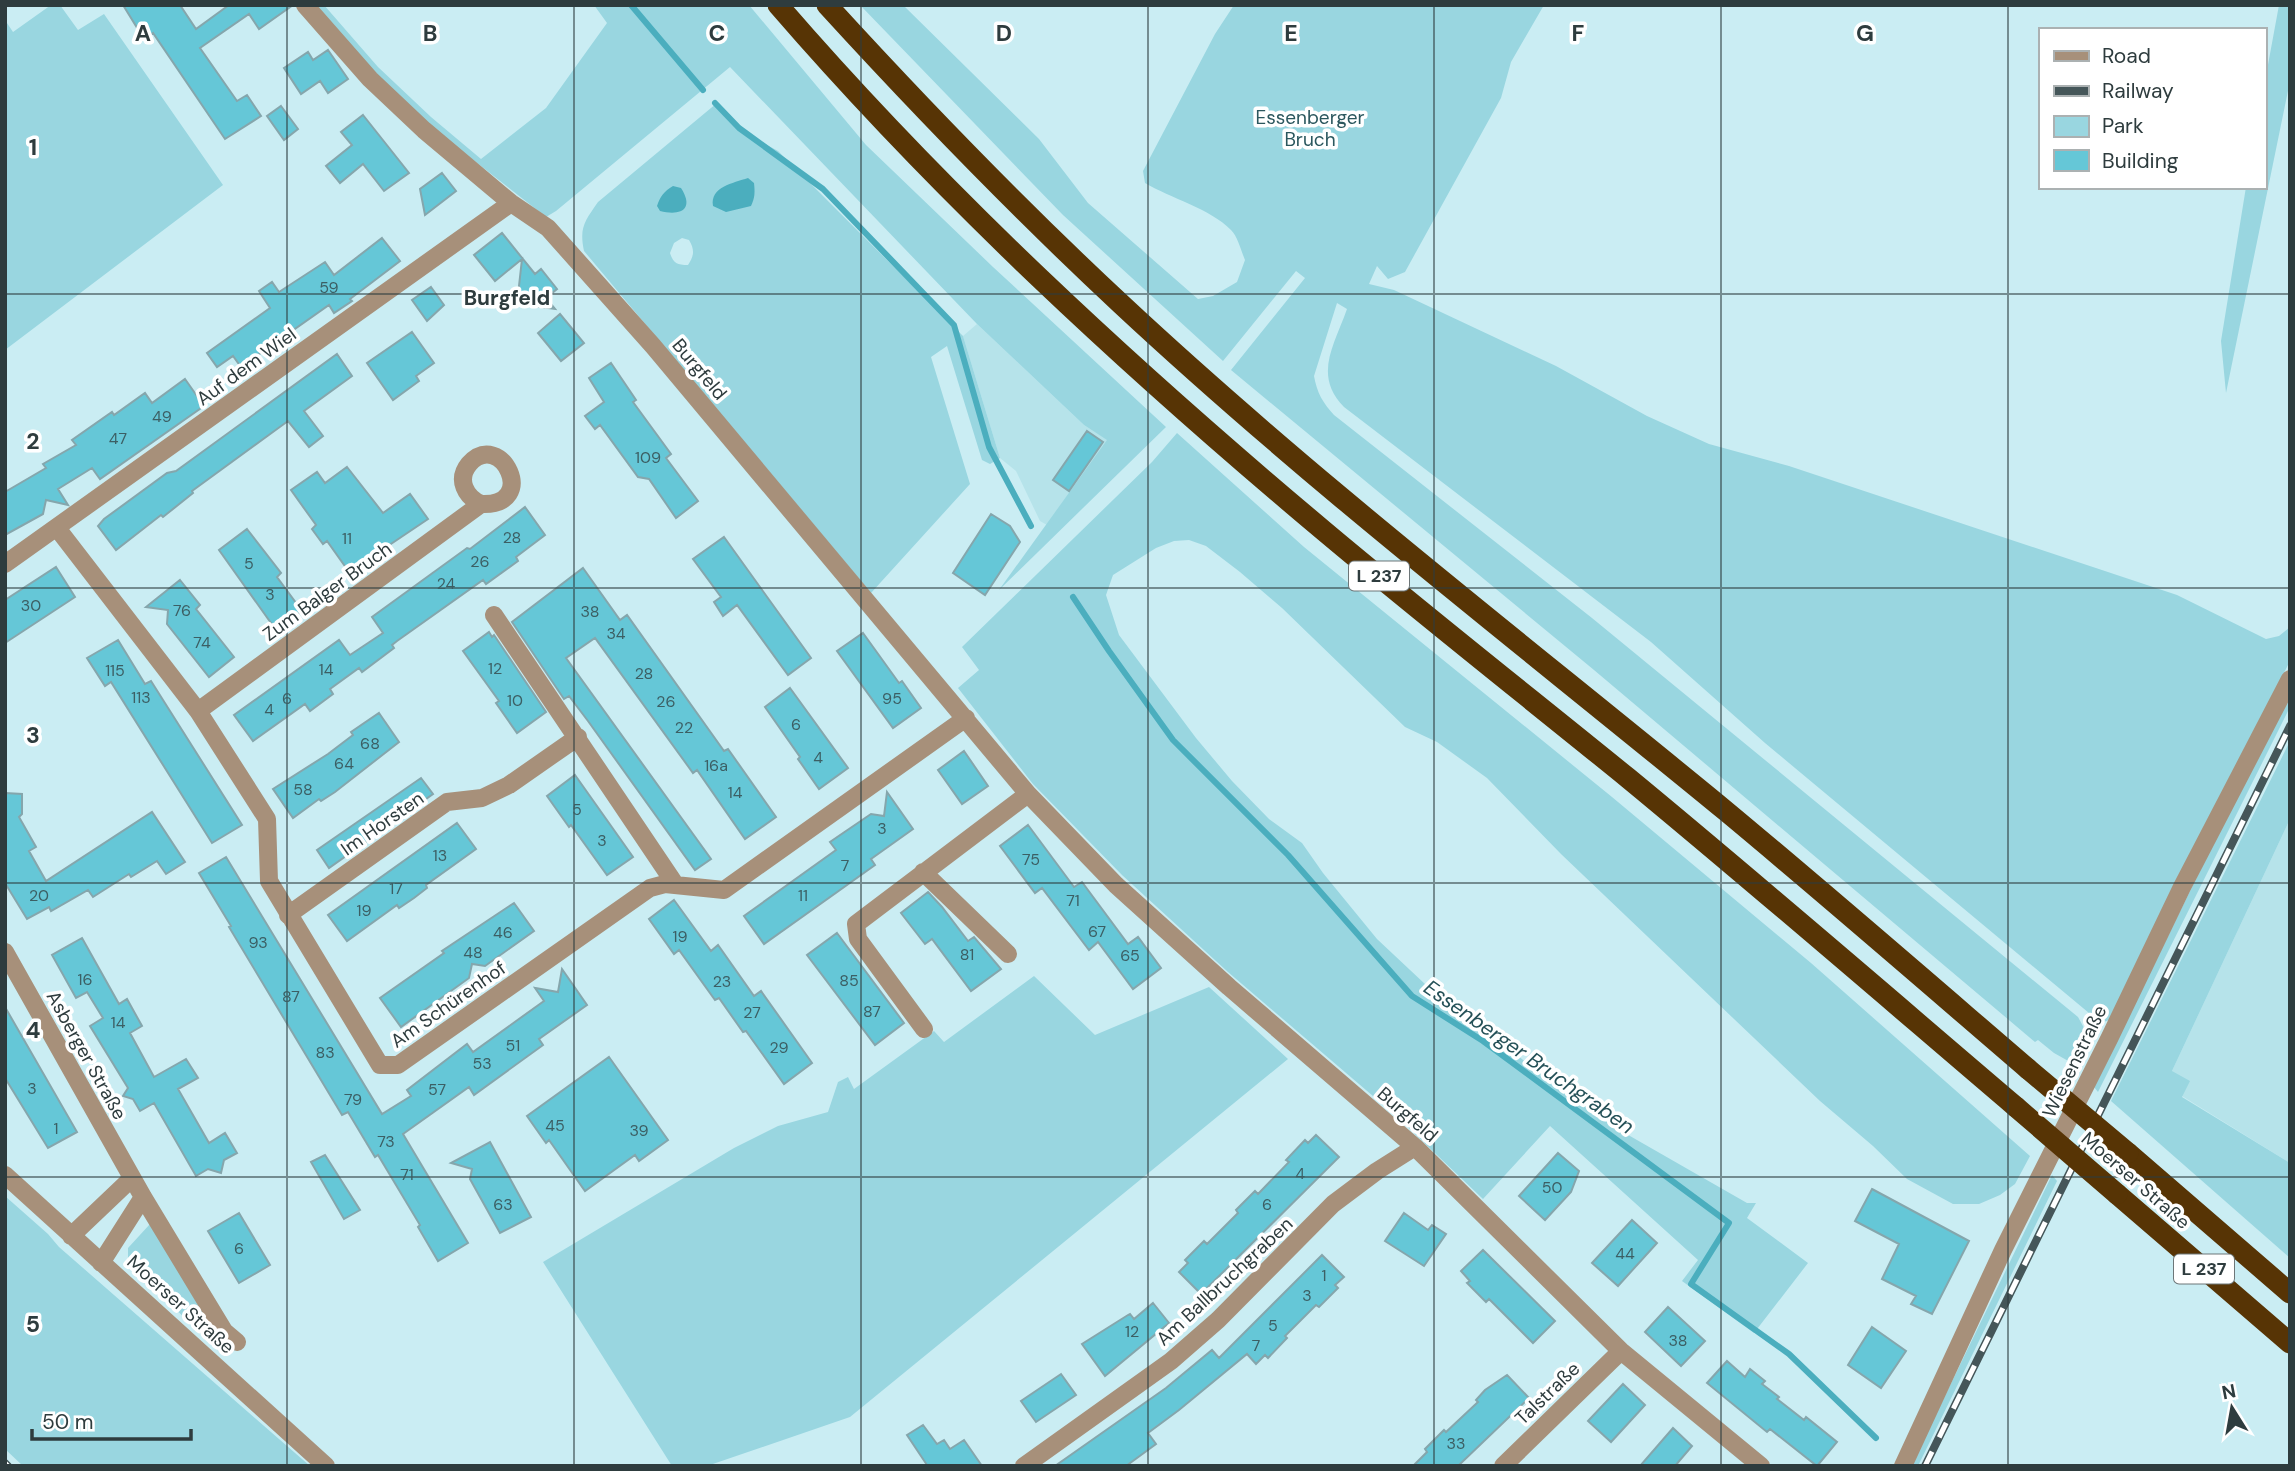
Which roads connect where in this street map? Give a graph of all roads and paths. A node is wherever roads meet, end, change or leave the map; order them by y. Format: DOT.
graph roads {
  1 [pos="305,5"];
  2 [pos="778,5"];
  3 [pos="827,5"];
  4 [pos="511,203"];
  5 [pos="481,504"];
  6 [pos="57,528"];
  7 [pos="5,564"];
  8 [pos="494,615"];
  9 [pos="2290,679"];
  10 [pos="198,710"];
  11 [pos="966,719"];
  12 [pos="578,737"];
  13 [pos="1028,794"];
  14 [pos="923,872"];
  15 [pos="675,884"];
  16 [pos="288,915"];
  17 [pos="5,953"];
  18 [pos="1008,954"];
  19 [pos="924,1029"];
  20 [pos="1415,1147"];
  21 [pos="5,1175"];
  22 [pos="132,1178"];
  23 [pos="143,1197"];
  24 [pos="71,1236"];
  25 [pos="101,1263"];
  26 [pos="2290,1293"];
  27 [pos="237,1342"];
  28 [pos="2290,1343"];
  29 [pos="1621,1351"];
  30 [pos="326,1466"];
  31 [pos="1024,1466"];
  32 [pos="1503,1466"];
  33 [pos="1761,1466"];
  34 [pos="1903,1466"];
  1 -- 4 [label="street, Burgfeld"];
  2 -- 28 [label="highway, Moerser Straße / L 237, bridge"];
  3 -- 26 [label="highway, Moerser Straße / L 237, bridge"];
  4 -- 6 [label="street, Auf dem Wiel"];
  4 -- 11 [label="street, Burgfeld"];
  5 -- 10 [label="street, Zum Balger Bruch"];
  6 -- 7 [label="street, Auf dem Wiel"];
  6 -- 10 [label="street, Am Schürenhof"];
  8 -- 12 [label="street"];
  9 -- 34 [label="street, Wiesenstraße"];
  10 -- 16 [label="street, Am Schürenhof"];
  11 -- 13 [label="street, Burgfeld"];
  11 -- 15 [label="street, Am Schürenhof"];
  12 -- 15 [label="street"];
  12 -- 16 [label="street, Im Horsten"];
  13 -- 14 [label="street"];
  13 -- 20 [label="street, Burgfeld"];
  14 -- 18 [label="street"];
  14 -- 19 [label="street"];
  15 -- 16 [label="street, Am Schürenhof"];
  17 -- 22 [label="street, Asberger Straße"];
  20 -- 29 [label="street, Burgfeld"];
  20 -- 31 [label="street, Am Ballbruchgraben"];
  21 -- 24 [label="street, Moerser Straße"];
  22 -- 23 [label="street, Asberger Straße"];
  22 -- 24 [label="street"];
  23 -- 25 [label="street"];
  23 -- 27 [label="street, Asberger Straße"];
  24 -- 25 [label="street, Moerser Straße"];
  25 -- 30 [label="street, Moerser Straße"];
  29 -- 32 [label="street, Talstraße"];
  29 -- 33 [label="street, Burgfeld"];
}
